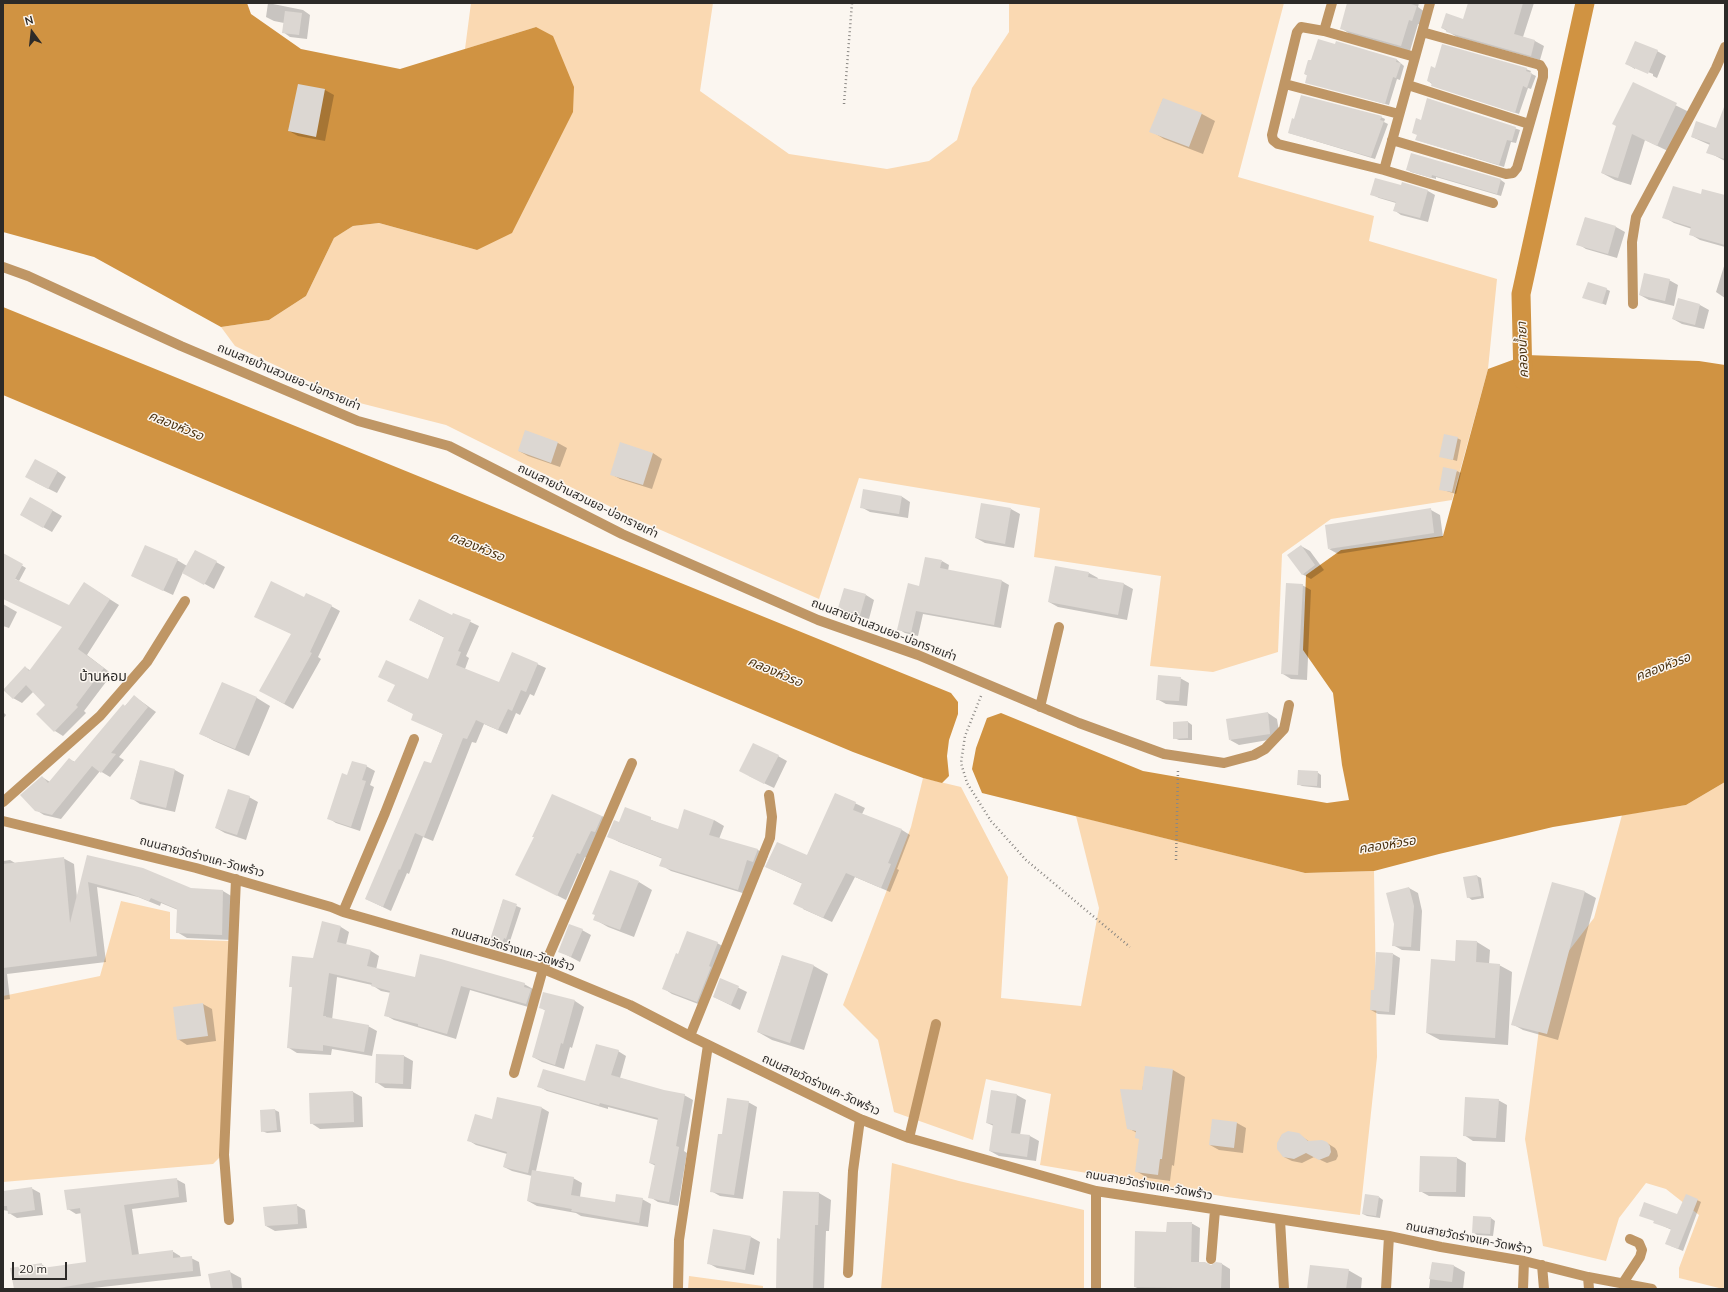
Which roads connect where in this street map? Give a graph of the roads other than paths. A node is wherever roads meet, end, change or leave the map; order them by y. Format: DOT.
graph roads {
  1 [pos="1332,3"];
  2 [pos="1430,3"];
  3 [pos="1324,31"];
  4 [pos="1422,32"];
  5 [pos="1725,47"];
  6 [pos="1415,57"];
  7 [pos="1285,84"];
  8 [pos="1408,86"];
  9 [pos="1399,114"];
  10 [pos="1530,124"];
  11 [pos="1392,140"];
  12 [pos="1384,170"];
  13 [pos="1493,204"];
  14 [pos="3,267"];
  15 [pos="1633,304"];
  16 [pos="184,601"];
  17 [pos="1059,628"];
  18 [pos="1289,705"];
  19 [pos="1040,707"];
  20 [pos="414,739"];
  21 [pos="632,763"];
  22 [pos="769,795"];
  23 [pos="3,802"];
  24 [pos="3,821"];
  25 [pos="236,879"];
  26 [pos="343,912"];
  27 [pos="543,970"];
  28 [pos="936,1024"];
  29 [pos="690,1036"];
  30 [pos="708,1045"];
  31 [pos="514,1073"];
  32 [pos="860,1119"];
  33 [pos="909,1138"];
  34 [pos="1096,1191"];
  35 [pos="1215,1210"];
  36 [pos="228,1220"];
  37 [pos="1280,1220"];
  38 [pos="1389,1236"];
  39 [pos="1630,1239"];
  40 [pos="1211,1259"];
  41 [pos="1524,1261"];
  42 [pos="1542,1265"];
  43 [pos="848,1273"];
  44 [pos="1588,1277"];
  45 [pos="1623,1283"];
  46 [pos="678,1289"];
  47 [pos="1096,1289"];
  48 [pos="1284,1289"];
  49 [pos="1386,1289"];
  50 [pos="1522,1289"];
  51 [pos="1544,1289"];
  52 [pos="1589,1289"];
  53 [pos="1652,1289"];
  1 -- 3 [label="street"];
  2 -- 4 [label="street"];
  3 -- 6 [label="street"];
  3 -- 7 [label="street"];
  4 -- 6 [label="street"];
  4 -- 10 [label="street"];
  5 -- 15 [label="street"];
  6 -- 8 [label="street"];
  7 -- 9 [label="street"];
  7 -- 12 [label="street"];
  8 -- 9 [label="street"];
  8 -- 10 [label="street"];
  9 -- 11 [label="street"];
  10 -- 11 [label="street"];
  11 -- 12 [label="street"];
  12 -- 13 [label="street"];
  14 -- 19 [label="street, ถนนสายบ้านสวนยอ-บ่อทรายเก่า"];
  16 -- 23 [label="street"];
  17 -- 19 [label="street"];
  18 -- 19 [label="street, ถนนสายบ้านสวนยอ-บ่อทรายเก่า"];
  20 -- 26 [label="street"];
  21 -- 27 [label="street"];
  22 -- 29 [label="street"];
  24 -- 25 [label="street, ถนนสายวัดร่างแค-วัดพร้าว"];
  25 -- 26 [label="street, ถนนสายวัดร่างแค-วัดพร้าว"];
  25 -- 36 [label="street"];
  26 -- 27 [label="street, ถนนสายวัดร่างแค-วัดพร้าว"];
  27 -- 29 [label="street, ถนนสายวัดร่างแค-วัดพร้าว"];
  27 -- 31 [label="street"];
  28 -- 33 [label="street"];
  29 -- 30 [label="street, ถนนสายวัดร่างแค-วัดพร้าว"];
  30 -- 32 [label="street, ถนนสายวัดร่างแค-วัดพร้าว"];
  30 -- 46 [label="street"];
  32 -- 33 [label="street, ถนนสายวัดร่างแค-วัดพร้าว"];
  32 -- 43 [label="street"];
  33 -- 34 [label="street, ถนนสายวัดร่างแค-วัดพร้าว"];
  34 -- 35 [label="street, ถนนสายวัดร่างแค-วัดพร้าว"];
  34 -- 47 [label="street"];
  35 -- 37 [label="street, ถนนสายวัดร่างแค-วัดพร้าว"];
  35 -- 40 [label="street"];
  37 -- 38 [label="street, ถนนสายวัดร่างแค-วัดพร้าว"];
  37 -- 48 [label="street"];
  38 -- 41 [label="street, ถนนสายวัดร่างแค-วัดพร้าว"];
  38 -- 49 [label="street"];
  39 -- 45 [label="street"];
  41 -- 42 [label="street, ถนนสายวัดร่างแค-วัดพร้าว"];
  41 -- 50 [label="street"];
  42 -- 44 [label="street, ถนนสายวัดร่างแค-วัดพร้าว"];
  42 -- 51 [label="street"];
  44 -- 45 [label="street, ถนนสายวัดร่างแค-วัดพร้าว"];
  44 -- 52 [label="street"];
  45 -- 53 [label="street, ถนนสายวัดร่างแค-วัดพร้าว"];
}
